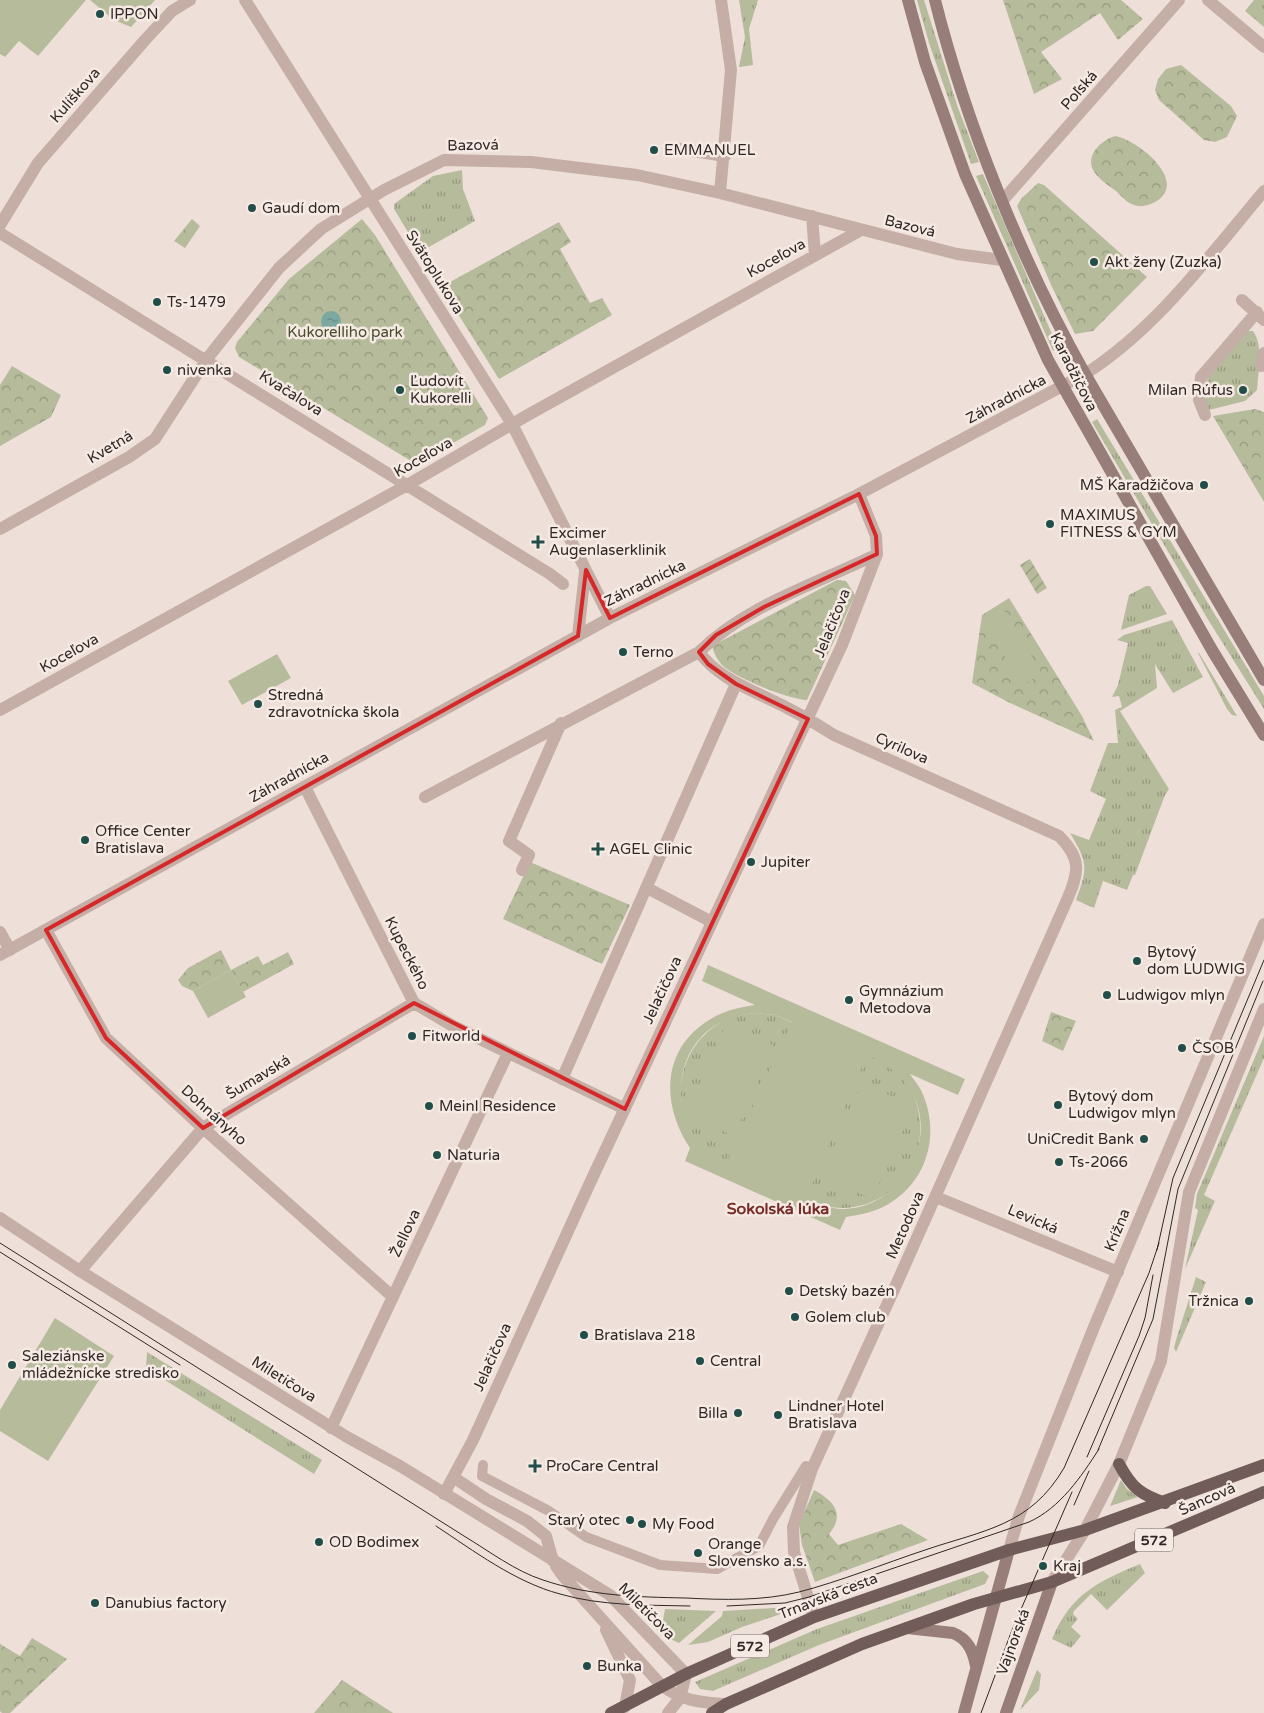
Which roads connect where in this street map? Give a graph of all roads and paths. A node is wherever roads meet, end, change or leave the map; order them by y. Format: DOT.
graph roads {
  1 [pos="190,0"];
  2 [pos="245,0"];
  3 [pos="721,0"];
  4 [pos="908,0"];
  5 [pos="935,0"];
  6 [pos="1179,0"];
  7 [pos="1208,0"];
  8 [pos="1264,47"];
  9 [pos="674,148"];
  10 [pos="725,156"];
  11 [pos="1264,191"];
  12 [pos="720,193"];
  13 [pos="370,199"];
  14 [pos="1003,200"];
  15 [pos="812,216"];
  16 [pos="0,225"];
  17 [pos="861,230"];
  18 [pos="0,233"];
  19 [pos="815,255"];
  20 [pos="1002,260"];
  21 [pos="1242,300"];
  22 [pos="1260,316"];
  23 [pos="1264,353"];
  24 [pos="206,360"];
  25 [pos="1261,366"];
  26 [pos="1085,374"];
  27 [pos="1062,388"];
  28 [pos="1206,415"];
  29 [pos="512,424"];
  30 [pos="409,484"];
  31 [pos="859,494"];
  32 [pos="0,529"];
  33 [pos="877,554"];
  34 [pos="586,570"];
  35 [pos="563,584"];
  36 [pos="610,618"];
  37 [pos="578,636"];
  38 [pos="699,652"];
  39 [pos="1264,680"];
  40 [pos="736,684"];
  41 [pos="0,710"];
  42 [pos="808,719"];
  43 [pos="561,723"];
  44 [pos="1264,735"];
  45 [pos="305,787"];
  46 [pos="425,797"];
  47 [pos="522,870"];
  48 [pos="1076,880"];
  49 [pos="647,888"];
  50 [pos="712,922"];
  51 [pos="1264,924"];
  52 [pos="46,930"];
  53 [pos="0,932"];
  54 [pos="5,953"];
  55 [pos="414,1003"];
  56 [pos="1264,1008"];
  57 [pos="508,1053"];
  58 [pos="562,1079"];
  59 [pos="625,1109"];
  60 [pos="203,1128"];
  61 [pos="936,1197"];
  62 [pos="0,1218"];
  63 [pos="80,1271"];
  64 [pos="1118,1272"];
  65 [pos="393,1297"];
  66 [pos="332,1428"];
  67 [pos="1119,1464"];
  68 [pos="483,1465"];
  69 [pos="1264,1465"];
  70 [pos="806,1466"];
  71 [pos="454,1477"];
  72 [pos="1264,1492"];
  73 [pos="444,1494"];
  74 [pos="1165,1502"];
  75 [pos="1085,1530"];
  76 [pos="1009,1550"];
  77 [pos="553,1562"];
  78 [pos="1052,1582"];
  79 [pos="994,1598"];
  80 [pos="598,1614"];
  81 [pos="814,1617"];
  82 [pos="907,1628"];
  83 [pos="976,1668"];
  84 [pos="686,1674"];
  85 [pos="662,1686"];
  86 [pos="680,1698"];
  87 [pos="726,1704"];
  88 [pos="625,1707"];
  89 [pos="611,1713"];
  90 [pos="668,1713"];
  91 [pos="712,1713"];
  92 [pos="964,1713"];
  93 [pos="1006,1713"];
  1 -- 16 [label="street, Kulíškova"];
  2 -- 13 [label="street, Svätoplukova"];
  3 -- 10 [label="street"];
  4 -- 20 [label="main road, Karadžičova"];
  5 -- 14 [label="main road, Karadžičova"];
  6 -- 14 [label="street, Poľská"];
  7 -- 8 [label="street"];
  9 -- 10 [label="street"];
  10 -- 12 [label="street"];
  11 -- 26 [label="street, Záhradnícka"];
  12 -- 13 [label="street, Bazová"];
  12 -- 15 [label="street, Bazová"];
  13 -- 24 [label="street, Bazová"];
  13 -- 29 [label="street, Svätoplukova"];
  14 -- 26 [label="main road, Karadžičova"];
  15 -- 17 [label="street, Bazová"];
  15 -- 19 [label="street"];
  17 -- 19 [label="street, Koceľova"];
  17 -- 20 [label="street, Bazová"];
  18 -- 24 [label="street, Kvačalova"];
  19 -- 29 [label="street, Koceľova"];
  20 -- 27 [label="main road, Karadžičova"];
  21 -- 22 [label="street"];
  22 -- 28 [label="street"];
  23 -- 25 [label="street"];
  24 -- 30 [label="street, Kvačalova"];
  24 -- 32 [label="street, Kvetná"];
  26 -- 27 [label="street, Záhradnícka"];
  26 -- 39 [label="main road, Karadžičova"];
  27 -- 31 [label="street, Záhradnícka"];
  27 -- 44 [label="main road, Karadžičova"];
  29 -- 30 [label="street, Koceľova"];
  29 -- 34 [label="street, Svätoplukova"];
  30 -- 35 [label="street, Kvačalova"];
  30 -- 41 [label="street, Koceľova"];
  31 -- 33 [label="street, Jelačičova"];
  31 -- 36 [label="street, Záhradnícka"];
  33 -- 38 [label="street"];
  33 -- 42 [label="street, Jelačičova"];
  34 -- 36 [label="street, Svätoplukova"];
  34 -- 37 [label="street"];
  36 -- 37 [label="street, Záhradnícka"];
  37 -- 45 [label="street, Záhradnícka"];
  38 -- 40 [label="street, Cyrilova"];
  38 -- 43 [label="street"];
  40 -- 42 [label="street, Cyrilova"];
  40 -- 49 [label="street"];
  42 -- 48 [label="street, Cyrilova"];
  42 -- 50 [label="street, Jelačičova"];
  43 -- 46 [label="street"];
  43 -- 47 [label="street"];
  45 -- 52 [label="street, Záhradnícka"];
  45 -- 55 [label="street, Kupeckého"];
  48 -- 61 [label="street, Metodova"];
  49 -- 50 [label="street"];
  49 -- 58 [label="street"];
  50 -- 59 [label="street, Jelačičova"];
  51 -- 64 [label="street, Krížna"];
  52 -- 54 [label="street, Záhradnícka"];
  52 -- 60 [label="street, Dohnányho"];
  53 -- 54 [label="street"];
  55 -- 57 [label="street, Kupeckého"];
  55 -- 60 [label="street, Šumavská"];
  56 -- 67 [label="street"];
  57 -- 58 [label="street, Kupeckého"];
  57 -- 65 [label="street, Žellova"];
  58 -- 59 [label="street, Kupeckého"];
  59 -- 71 [label="street, Jelačičova"];
  60 -- 63 [label="street, Šumavská"];
  60 -- 65 [label="street, Dohnányho"];
  61 -- 64 [label="street, Levická"];
  61 -- 81 [label="street, Metodova"];
  62 -- 63 [label="street, Miletičova"];
  63 -- 66 [label="street, Miletičova"];
  64 -- 76 [label="street, Krížna"];
  65 -- 66 [label="street, Žellova"];
  66 -- 73 [label="street, Miletičova"];
  67 -- 74 [label="main road"];
  67 -- 75 [label="street"];
  68 -- 70 [label="street"];
  69 -- 74 [label="main road, Šancová / 572"];
  71 -- 73 [label="street, Jelačičova"];
  71 -- 77 [label="street"];
  72 -- 78 [label="main road, Šancová / 572"];
  73 -- 77 [label="street, Miletičova"];
  74 -- 75 [label="main road, Šancová / 572"];
  75 -- 76 [label="main road, 572"];
  75 -- 78 [label="street"];
  76 -- 79 [label="main road, Vajnorská"];
  76 -- 81 [label="main road, Trnavská cesta / 572"];
  77 -- 80 [label="street, Miletičova"];
  77 -- 84 [label="street, Miletičova"];
  78 -- 79 [label="main road, 572"];
  78 -- 93 [label="main road, Vajnorská"];
  79 -- 82 [label="main road, 572"];
  79 -- 83 [label="main road, Vajnorská"];
  80 -- 85 [label="street, Miletičova"];
  80 -- 88 [label="street"];
  81 -- 84 [label="main road, Trnavská cesta / 572"];
  82 -- 83 [label="main road"];
  82 -- 87 [label="main road, 572"];
  83 -- 92 [label="main road, Vajnorská"];
  84 -- 85 [label="main road, Trnavská cesta / 572"];
  84 -- 86 [label="street"];
  85 -- 86 [label="street, Miletičova"];
  85 -- 88 [label="main road, Trnavská cesta / 572"];
  86 -- 87 [label="street"];
  86 -- 90 [label="street"];
  87 -- 91 [label="main road, 572"];
  88 -- 89 [label="main road, Trnavská cesta / 572"];
}
